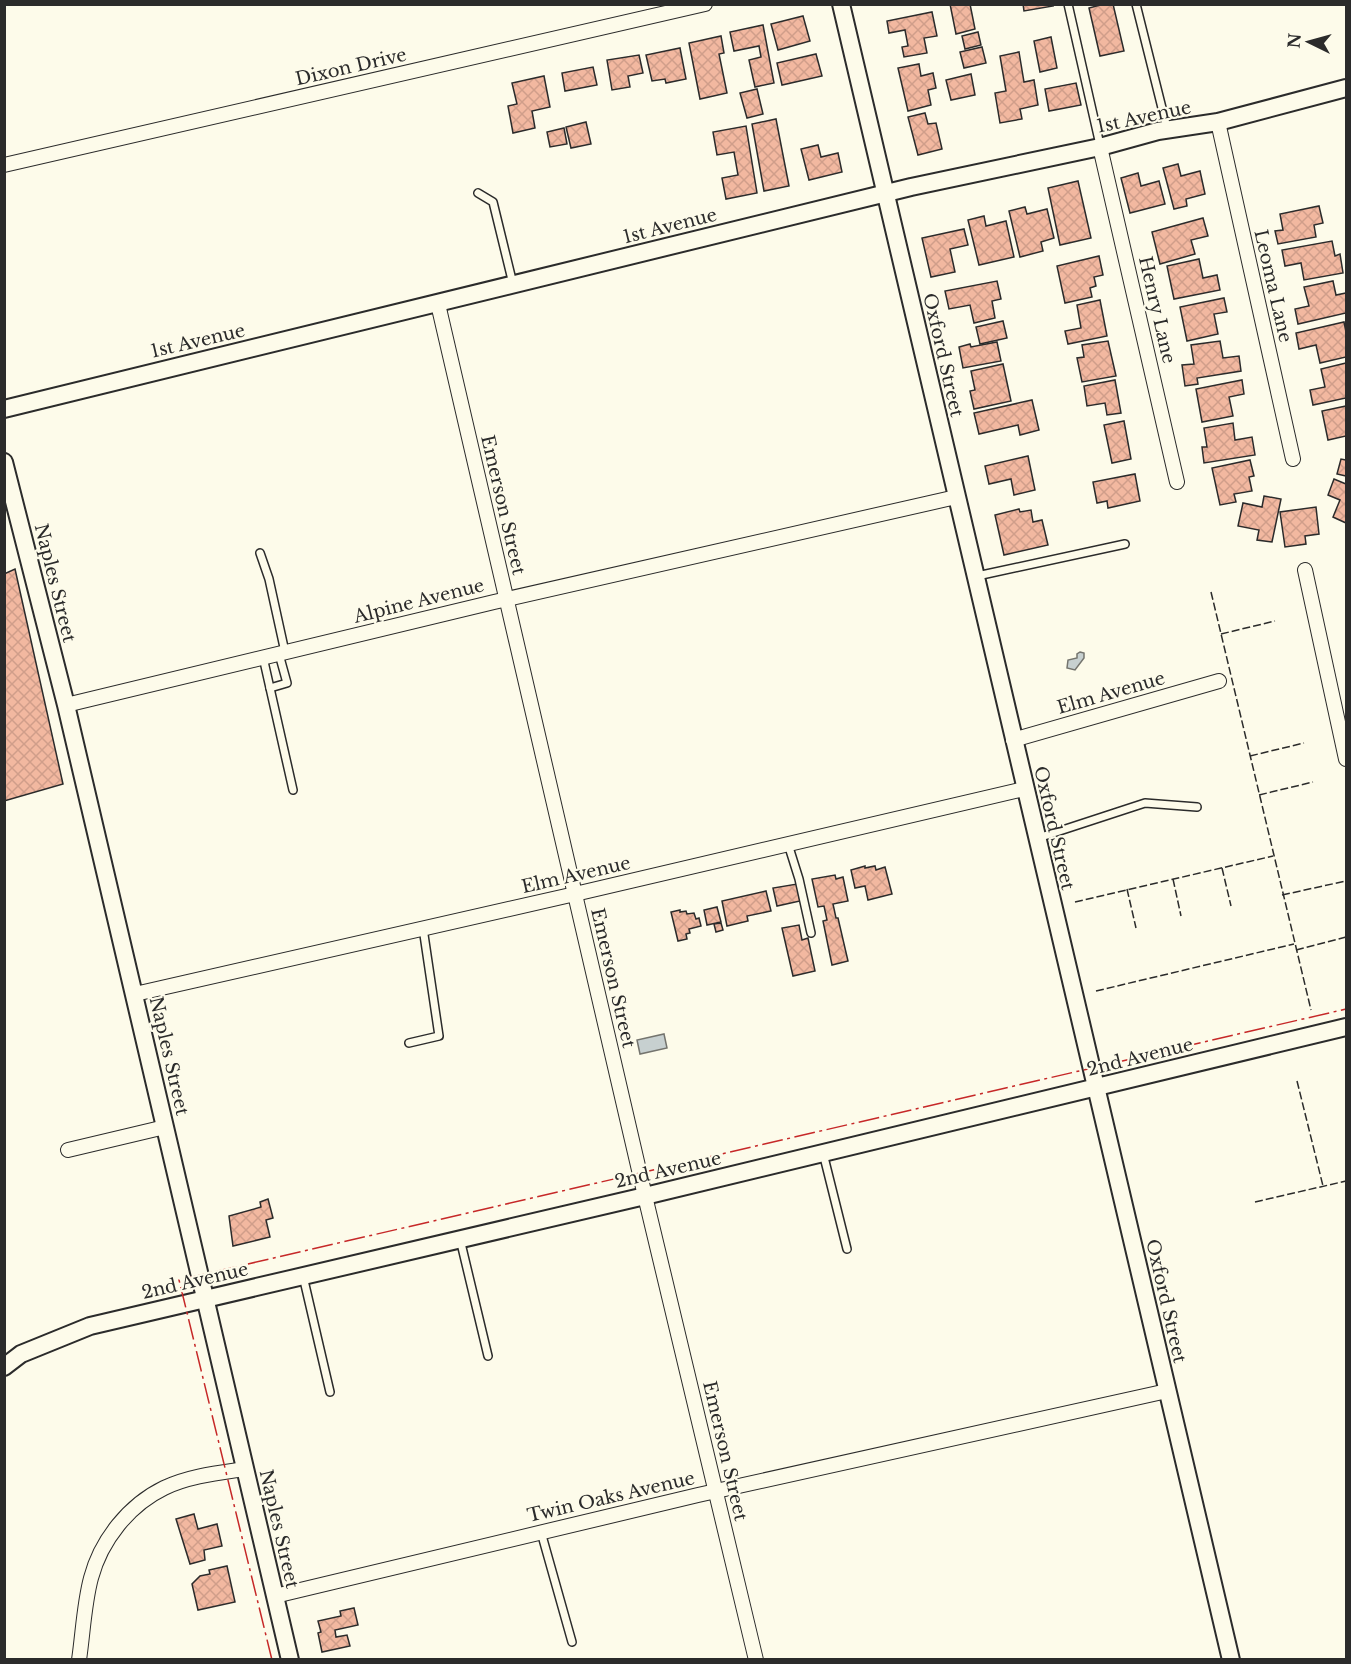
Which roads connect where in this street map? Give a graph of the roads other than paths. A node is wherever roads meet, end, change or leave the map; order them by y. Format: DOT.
graph roads {
  1 [pos="705,4"];
  2 [pos="841,4"];
  3 [pos="1068,4"];
  4 [pos="1136,4"];
  5 [pos="1347,88"];
  6 [pos="1218,122"];
  7 [pos="1167,131"];
  8 [pos="1100,147"];
  9 [pos="4,165"];
  10 [pos="478,193"];
  11 [pos="885,194"];
  12 [pos="513,285"];
  13 [pos="438,304"];
  14 [pos="4,409"];
  15 [pos="1293,459"];
  16 [pos="4,462"];
  17 [pos="1177,482"];
  18 [pos="956,497"];
  19 [pos="1125,543"];
  20 [pos="260,553"];
  21 [pos="1305,570"];
  22 [pos="975,576"];
  23 [pos="507,599"];
  24 [pos="282,653"];
  25 [pos="263,657"];
  26 [pos="1219,681"];
  27 [pos="270,688"];
  28 [pos="66,705"];
  29 [pos="1013,740"];
  30 [pos="1347,759"];
  31 [pos="1024,789"];
  32 [pos="293,790"];
  33 [pos="1197,807"];
  34 [pos="1036,839"];
  35 [pos="788,844"];
  36 [pos="575,894"];
  37 [pos="423,928"];
  38 [pos="811,933"];
  39 [pos="135,994"];
  40 [pos="1347,1027"];
  41 [pos="409,1043"];
  42 [pos="1095,1088"];
  43 [pos="165,1127"];
  44 [pos="68,1150"];
  45 [pos="823,1153"];
  46 [pos="645,1196"];
  47 [pos="460,1239"];
  48 [pos="847,1249"];
  49 [pos="303,1276"];
  50 [pos="205,1299"];
  51 [pos="488,1356"];
  52 [pos="4,1367"];
  53 [pos="1167,1391"];
  54 [pos="330,1392"];
  55 [pos="245,1469"];
  56 [pos="716,1491"];
  57 [pos="541,1532"];
  58 [pos="275,1596"];
  59 [pos="572,1642"];
  60 [pos="79,1659"];
  61 [pos="290,1659"];
  62 [pos="756,1659"];
  63 [pos="1231,1659"];
  1 -- 9 [label="street, Dixon Drive"];
  2 -- 11 [label="street, Oxford Street"];
  3 -- 8 [label="lane"];
  4 -- 7 [label="lane"];
  5 -- 6 [label="street, 1st Avenue"];
  6 -- 7 [label="street, 1st Avenue"];
  6 -- 15 [label="street, Leoma Lane"];
  7 -- 8 [label="street, 1st Avenue"];
  8 -- 11 [label="street, 1st Avenue"];
  8 -- 17 [label="street, Henry Lane"];
  10 -- 12 [label="lane"];
  11 -- 12 [label="street, 1st Avenue"];
  11 -- 18 [label="street, Oxford Street"];
  12 -- 13 [label="street, 1st Avenue"];
  13 -- 14 [label="street, 1st Avenue"];
  13 -- 23 [label="street, Emerson Street"];
  16 -- 28 [label="street, Naples Street"];
  18 -- 22 [label="street, Oxford Street"];
  18 -- 23 [label="street, Alpine Avenue"];
  19 -- 22 [label="lane"];
  20 -- 24 [label="lane"];
  21 -- 30 [label="street"];
  22 -- 29 [label="street, Oxford Street"];
  23 -- 24 [label="street, Alpine Avenue"];
  23 -- 36 [label="street, Emerson Street"];
  24 -- 25 [label="street, Alpine Avenue"];
  24 -- 27 [label="lane"];
  25 -- 27 [label="lane"];
  25 -- 28 [label="street, Alpine Avenue"];
  26 -- 29 [label="street, Elm Avenue"];
  27 -- 32 [label="lane"];
  28 -- 39 [label="street, Naples Street"];
  29 -- 31 [label="street, Oxford Street"];
  31 -- 34 [label="street, Oxford Street"];
  31 -- 35 [label="street, Elm Avenue"];
  33 -- 34 [label="lane"];
  34 -- 42 [label="street, Oxford Street"];
  35 -- 36 [label="street, Elm Avenue"];
  35 -- 38 [label="lane"];
  36 -- 37 [label="street, Elm Avenue"];
  36 -- 46 [label="street, Emerson Street"];
  37 -- 39 [label="street, Elm Avenue"];
  37 -- 41 [label="lane"];
  39 -- 43 [label="street, Naples Street"];
  40 -- 42 [label="street, 2nd Avenue"];
  42 -- 45 [label="street, 2nd Avenue"];
  42 -- 53 [label="street, Oxford Street"];
  43 -- 44 [label="street"];
  43 -- 50 [label="street, Naples Street"];
  45 -- 46 [label="street, 2nd Avenue"];
  45 -- 48 [label="lane"];
  46 -- 47 [label="street, 2nd Avenue"];
  46 -- 56 [label="street, Emerson Street"];
  47 -- 49 [label="street, 2nd Avenue"];
  47 -- 51 [label="lane"];
  49 -- 50 [label="street, 2nd Avenue"];
  49 -- 54 [label="lane"];
  50 -- 52 [label="street, 2nd Avenue"];
  50 -- 55 [label="street, Naples Street"];
  53 -- 56 [label="street, Twin Oaks Avenue"];
  53 -- 63 [label="street, Oxford Street"];
  55 -- 58 [label="street, Naples Street"];
  55 -- 60 [label="street"];
  56 -- 57 [label="street, Twin Oaks Avenue"];
  56 -- 62 [label="street, Emerson Street"];
  57 -- 58 [label="street, Twin Oaks Avenue"];
  57 -- 59 [label="lane"];
  58 -- 61 [label="street, Naples Street"];
}
